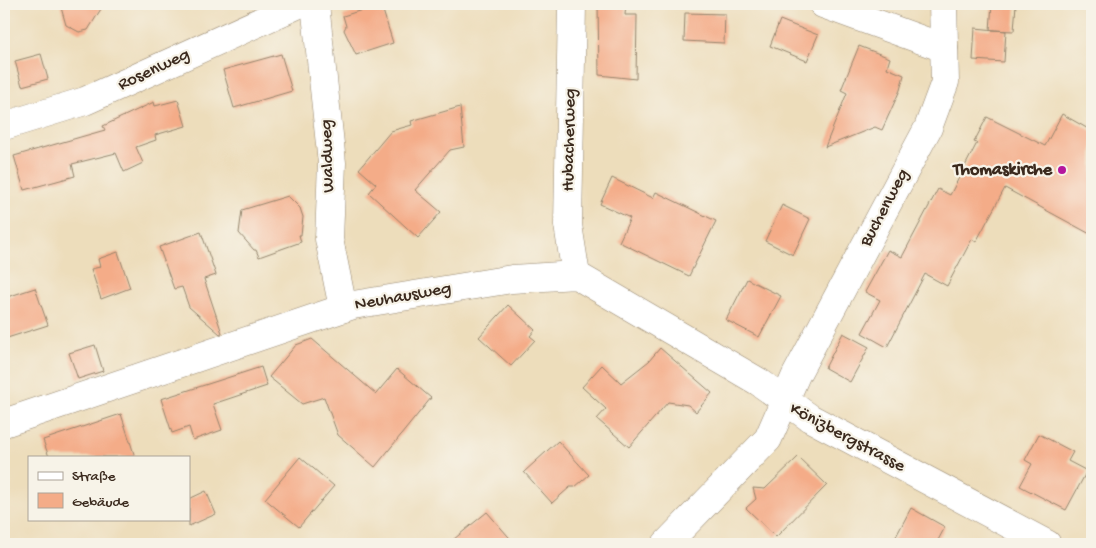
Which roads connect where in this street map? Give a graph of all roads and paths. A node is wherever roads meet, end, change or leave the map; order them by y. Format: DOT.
graph roads {
  1 [pos="299,4"];
  2 [pos="315,4"];
  3 [pos="572,4"];
  4 [pos="823,4"];
  5 [pos="942,4"];
  6 [pos="944,48"];
  7 [pos="4,126"];
  8 [pos="576,275"];
  9 [pos="343,308"];
  10 [pos="786,401"];
  11 [pos="4,423"];
  12 [pos="666,544"];
  13 [pos="1047,544"];
  1 -- 7 [label="street, Rosenweg"];
  2 -- 9 [label="street, Waldweg"];
  3 -- 8 [label="street, Hubacherweg"];
  4 -- 6 [label="street"];
  5 -- 6 [label="street, Buchenweg"];
  6 -- 10 [label="street, Buchenweg"];
  8 -- 9 [label="street, Neuhausweg"];
  8 -- 10 [label="street"];
  9 -- 11 [label="street, Neuhausweg"];
  10 -- 12 [label="street, Könizbergstrasse"];
  10 -- 13 [label="street, Könizbergstrasse"];
}
